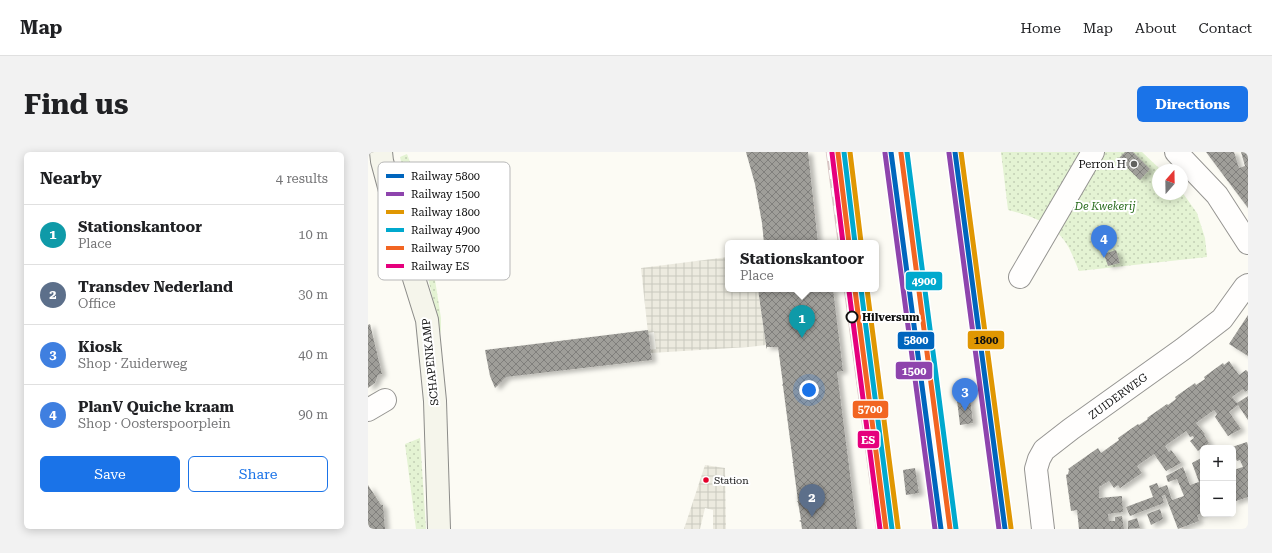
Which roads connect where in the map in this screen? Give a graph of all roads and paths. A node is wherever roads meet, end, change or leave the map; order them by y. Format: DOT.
graph roads {
  1 [pos="382,152"];
  2 [pos="1093,152"];
  3 [pos="1176,152"];
  4 [pos="382,162"];
  5 [pos="1248,243"];
  6 [pos="1020,277"];
  7 [pos="415,280"];
  8 [pos="1248,286"];
  9 [pos="439,529"];
  10 [pos="1043,529"];
  1 -- 4 [label="main road, SCHAPENKAMP"];
  2 -- 6 [label="street"];
  3 -- 5 [label="street"];
  7 -- 9 [label="main road, SCHAPENKAMP"];
  8 -- 10 [label="street, ZUIDERWEG"];
}
